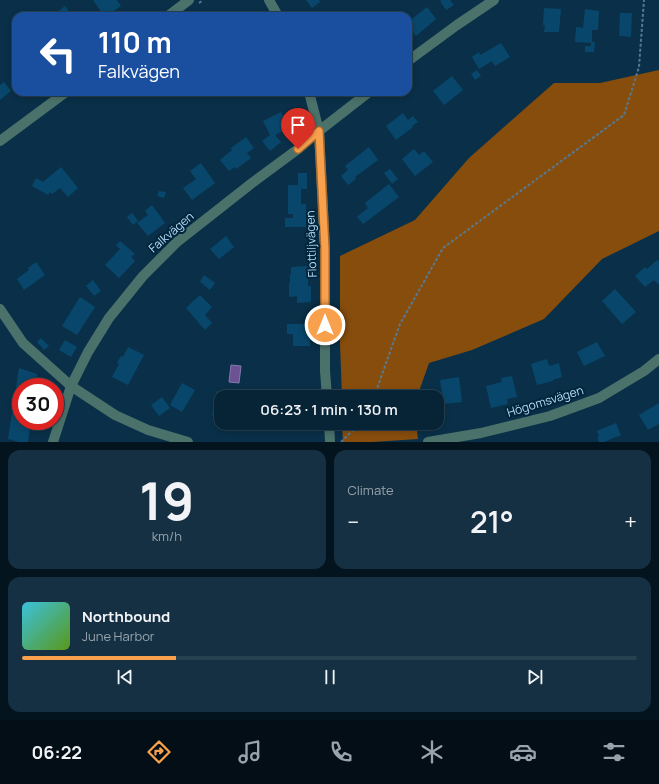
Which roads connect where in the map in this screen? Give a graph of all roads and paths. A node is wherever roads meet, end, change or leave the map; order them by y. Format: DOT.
graph roads {
  1 [pos="189,0"];
  2 [pos="269,0"];
  3 [pos="494,0"];
  4 [pos="644,0"];
  5 [pos="173,12"];
  6 [pos="276,12"];
  7 [pos="412,58"];
  8 [pos="61,96"];
  9 [pos="310,96"];
  10 [pos="364,96"];
  11 [pos="319,131"];
  12 [pos="0,141"];
  13 [pos="0,309"];
  14 [pos="659,359"];
  15 [pos="71,386"];
  16 [pos="326,390"];
  17 [pos="376,390"];
  18 [pos="329,430"];
  19 [pos="353,430"];
  20 [pos="53,442"];
  21 [pos="188,442"];
  22 [pos="330,442"];
  23 [pos="341,442"];
  24 [pos="428,442"];
  1 -- 5 [label="street"];
  2 -- 6 [label="street"];
  3 -- 7 [label="street"];
  4 -- 17 [label="path"];
  8 -- 12 [label="street"];
  9 -- 11 [label="street, Flottiljvägen"];
  10 -- 11 [label="street, Falkvägen"];
  11 -- 15 [label="street, Falkvägen"];
  11 -- 16 [label="street, Flottiljvägen"];
  13 -- 15 [label="street"];
  14 -- 24 [label="street, Högomsvägen"];
  15 -- 20 [label="street, Falkvägen"];
  15 -- 21 [label="street"];
  18 -- 22 [label="street"];
  19 -- 23 [label="path"];
}
